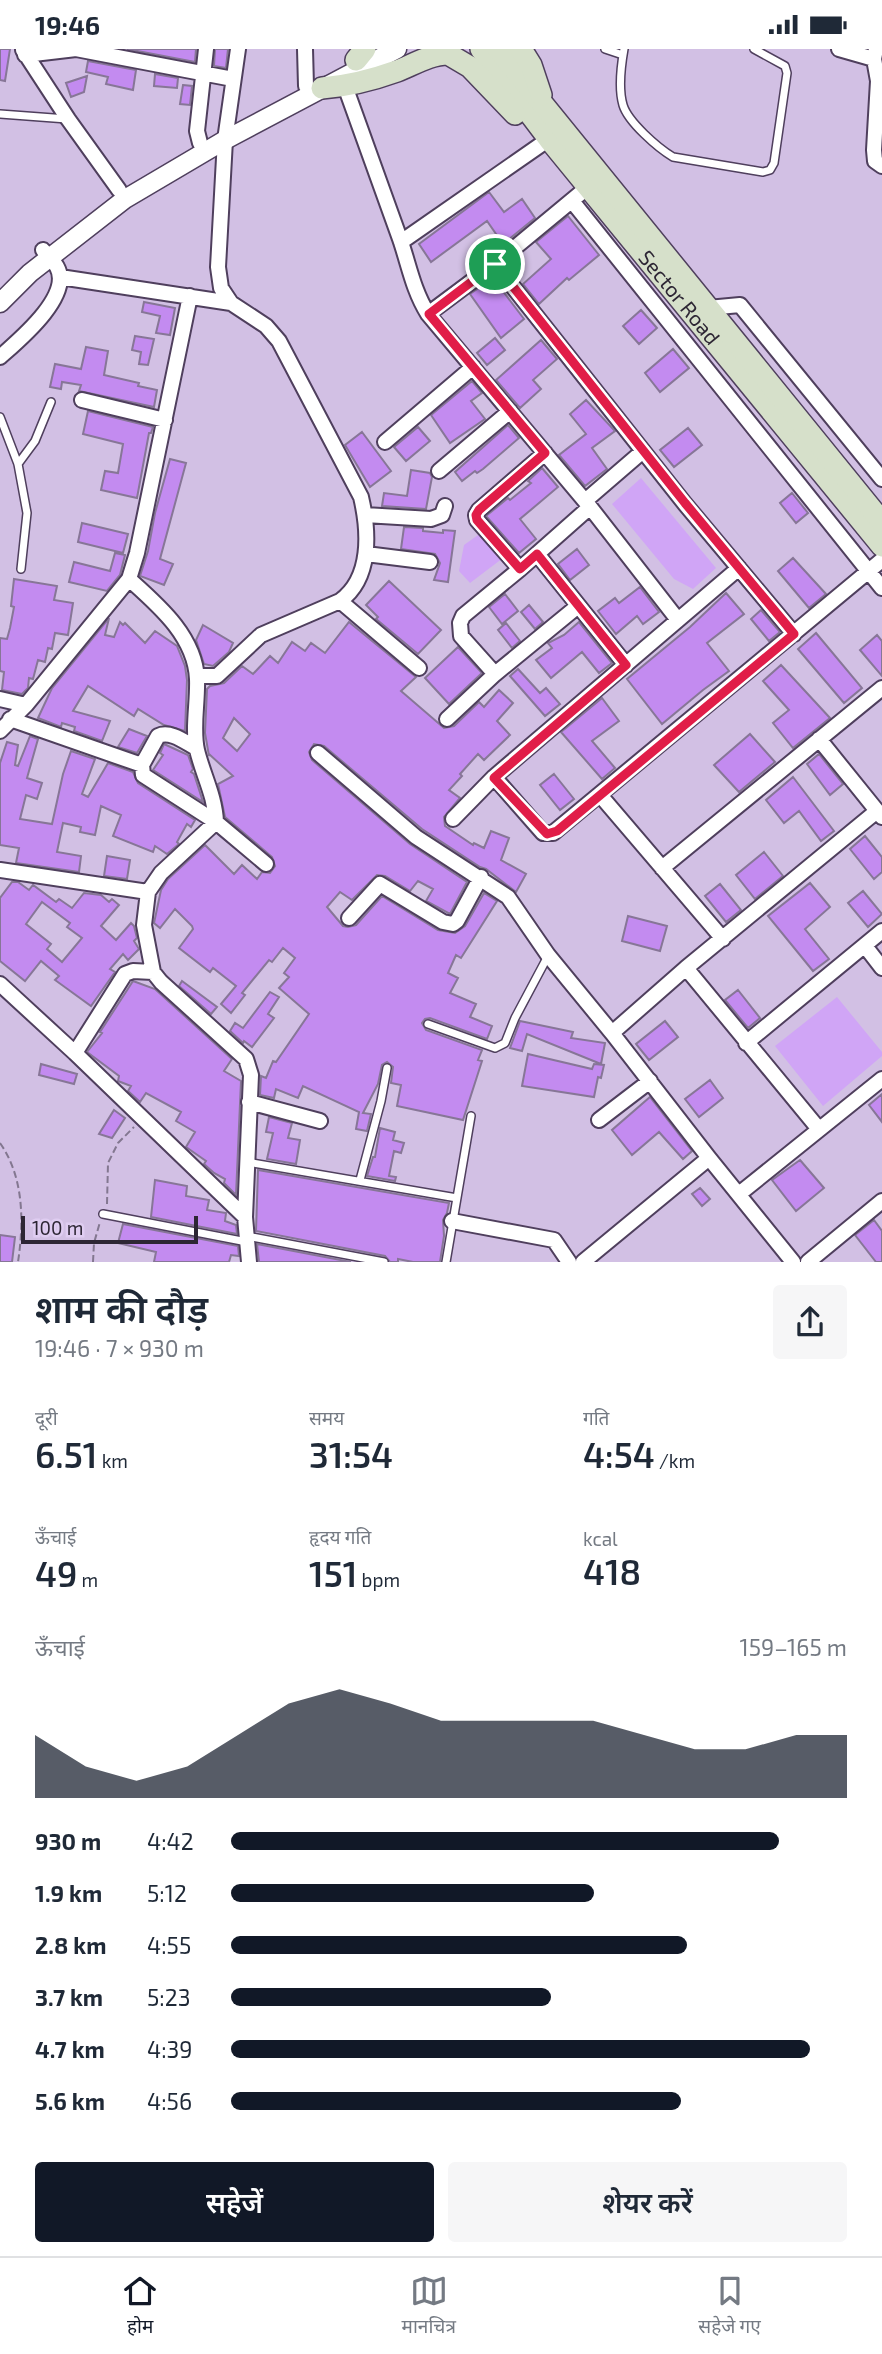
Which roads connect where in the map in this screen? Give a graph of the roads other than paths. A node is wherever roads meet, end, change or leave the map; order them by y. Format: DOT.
graph roads {
  1 [pos="206,49"];
  2 [pos="238,49"];
  3 [pos="305,49"];
  4 [pos="376,49"];
  5 [pos="397,49"];
  6 [pos="481,49"];
  7 [pos="498,49"];
  8 [pos="521,49"];
  9 [pos="605,49"];
  10 [pos="754,49"];
  11 [pos="839,49"];
  12 [pos="24,52"];
  13 [pos="624,52"];
  14 [pos="360,54"];
  15 [pos="875,54"];
  16 [pos="202,72"];
  17 [pos="233,79"];
  18 [pos="880,82"];
  19 [pos="345,86"];
  20 [pos="314,87"];
  21 [pos="543,105"];
  22 [pos="0,114"];
  23 [pos="68,119"];
  24 [pos="226,134"];
  25 [pos="545,134"];
  26 [pos="200,142"];
  27 [pos="882,166"];
  28 [pos="595,182"];
  29 [pos="119,190"];
  30 [pos="572,201"];
  31 [pos="401,242"];
  32 [pos="46,254"];
  33 [pos="495,264"];
  34 [pos="60,277"];
  35 [pos="0,289"];
  36 [pos="190,296"];
  37 [pos="0,303"];
  38 [pos="230,303"];
  39 [pos="708,309"];
  40 [pos="429,314"];
  41 [pos="0,357"];
  42 [pos="473,367"];
  43 [pos="82,400"];
  44 [pos="51,402"];
  45 [pos="510,411"];
  46 [pos="0,417"];
  47 [pos="165,420"];
  48 [pos="385,442"];
  49 [pos="643,451"];
  50 [pos="545,453"];
  51 [pos="18,464"];
  52 [pos="439,471"];
  53 [pos="882,479"];
  54 [pos="588,504"];
  55 [pos="445,506"];
  56 [pos="365,515"];
  57 [pos="882,522"];
  58 [pos="882,546"];
  59 [pos="366,554"];
  60 [pos="537,554"];
  61 [pos="882,560"];
  62 [pos="430,562"];
  63 [pos="739,568"];
  64 [pos="21,569"];
  65 [pos="520,569"];
  66 [pos="869,571"];
  67 [pos="129,579"];
  68 [pos="882,588"];
  69 [pos="340,601"];
  70 [pos="578,606"];
  71 [pos="678,620"];
  72 [pos="794,634"];
  73 [pos="626,665"];
  74 [pos="419,667"];
  75 [pos="495,674"];
  76 [pos="197,676"];
  77 [pos="882,688"];
  78 [pos="0,699"];
  79 [pos="26,705"];
  80 [pos="10,719"];
  81 [pos="447,719"];
  82 [pos="0,731"];
  83 [pos="819,740"];
  84 [pos="196,748"];
  85 [pos="318,753"];
  86 [pos="142,765"];
  87 [pos="494,778"];
  88 [pos="600,795"];
  89 [pos="880,814"];
  90 [pos="453,819"];
  91 [pos="216,822"];
  92 [pos="266,863"];
  93 [pos="662,868"];
  94 [pos="0,870"];
  95 [pos="481,877"];
  96 [pos="148,892"];
  97 [pos="349,918"];
  98 [pos="882,931"];
  99 [pos="723,939"];
  100 [pos="864,946"];
  101 [pos="548,955"];
  102 [pos="686,968"];
  103 [pos="882,968"];
  104 [pos="153,972"];
  105 [pos="0,984"];
  106 [pos="428,1024"];
  107 [pos="612,1033"];
  108 [pos="746,1043"];
  109 [pos="75,1053"];
  110 [pos="387,1069"];
  111 [pos="882,1079"];
  112 [pos="650,1081"];
  113 [pos="249,1102"];
  114 [pos="471,1116"];
  115 [pos="599,1120"];
  116 [pos="320,1121"];
  117 [pos="818,1128"];
  118 [pos="709,1158"];
  119 [pos="246,1162"];
  120 [pos="360,1180"];
  121 [pos="739,1194"];
  122 [pos="457,1198"];
  123 [pos="882,1201"];
  124 [pos="103,1214"];
  125 [pos="244,1217"];
  126 [pos="453,1221"];
  127 [pos="246,1239"];
  128 [pos="334,1253"];
  129 [pos="375,1261"];
  130 [pos="248,1262"];
  131 [pos="332,1262"];
  132 [pos="384,1262"];
  133 [pos="446,1262"];
  134 [pos="569,1262"];
  135 [pos="583,1262"];
  136 [pos="793,1262"];
  137 [pos="808,1262"];
  1 -- 16 [label="street"];
  2 -- 17 [label="street"];
  3 -- 20 [label="street"];
  4 -- 14 [label="street"];
  5 -- 20 [label="street"];
  6 -- 25 [label="main road, Sector Road"];
  7 -- 21 [label="main road, Sector Road"];
  8 -- 21 [label="main road"];
  9 -- 13 [label="lane"];
  10 -- 13 [label="lane"];
  11 -- 15 [label="street"];
  12 -- 16 [label="street"];
  12 -- 23 [label="street"];
  14 -- 20 [label="street"];
  15 -- 18 [label="street"];
  16 -- 17 [label="street"];
  16 -- 26 [label="street"];
  17 -- 24 [label="street"];
  18 -- 27 [label="street"];
  19 -- 20 [label="main road"];
  19 -- 25 [label="main road"];
  19 -- 31 [label="street"];
  20 -- 24 [label="street"];
  21 -- 28 [label="main road, Sector Road"];
  22 -- 23 [label="lane"];
  23 -- 29 [label="street"];
  24 -- 26 [label="street"];
  24 -- 32 [label="street"];
  24 -- 38 [label="street"];
  25 -- 28 [label="main road, Sector Road"];
  25 -- 31 [label="street"];
  26 -- 29 [label="street"];
  28 -- 30 [label="street"];
  28 -- 39 [label="main road, Sector Road"];
  28 -- 58 [label="main road, Sector Road"];
  29 -- 32 [label="street"];
  30 -- 33 [label="street"];
  30 -- 66 [label="street"];
  31 -- 40 [label="street"];
  32 -- 34 [label="street"];
  32 -- 35 [label="street"];
  32 -- 37 [label="street"];
  33 -- 40 [label="street"];
  33 -- 49 [label="street"];
  34 -- 36 [label="street"];
  34 -- 41 [label="street"];
  36 -- 38 [label="street"];
  36 -- 47 [label="street"];
  38 -- 56 [label="street"];
  39 -- 53 [label="street"];
  39 -- 57 [label="main road, Sector Road"];
  40 -- 42 [label="street"];
  42 -- 45 [label="street"];
  42 -- 48 [label="street"];
  43 -- 47 [label="street"];
  44 -- 51 [label="lane"];
  45 -- 50 [label="street"];
  45 -- 52 [label="street"];
  46 -- 51 [label="lane"];
  47 -- 67 [label="street"];
  49 -- 54 [label="street"];
  49 -- 63 [label="street"];
  50 -- 54 [label="street"];
  50 -- 65 [label="street"];
  51 -- 64 [label="lane"];
  54 -- 60 [label="street"];
  54 -- 71 [label="street"];
  55 -- 56 [label="street"];
  56 -- 59 [label="street"];
  59 -- 62 [label="street"];
  59 -- 69 [label="street"];
  60 -- 65 [label="street"];
  60 -- 70 [label="street"];
  61 -- 66 [label="street"];
  63 -- 71 [label="street"];
  63 -- 72 [label="street"];
  65 -- 75 [label="street"];
  66 -- 68 [label="street"];
  66 -- 72 [label="street"];
  67 -- 76 [label="street"];
  67 -- 79 [label="street"];
  69 -- 74 [label="street"];
  69 -- 76 [label="street"];
  70 -- 73 [label="street"];
  70 -- 75 [label="street"];
  71 -- 73 [label="street"];
  72 -- 88 [label="street"];
  73 -- 87 [label="street"];
  75 -- 81 [label="street"];
  76 -- 84 [label="street"];
  77 -- 83 [label="street"];
  78 -- 79 [label="street"];
  79 -- 80 [label="street"];
  80 -- 82 [label="street"];
  80 -- 86 [label="street"];
  83 -- 89 [label="street"];
  83 -- 93 [label="street"];
  84 -- 86 [label="street"];
  84 -- 91 [label="street"];
  85 -- 95 [label="street"];
  86 -- 91 [label="street"];
  87 -- 88 [label="street"];
  87 -- 90 [label="street"];
  88 -- 93 [label="street"];
  89 -- 99 [label="street"];
  91 -- 92 [label="street"];
  91 -- 96 [label="street"];
  93 -- 99 [label="street"];
  94 -- 96 [label="street"];
  95 -- 97 [label="street"];
  95 -- 101 [label="street"];
  96 -- 104 [label="street"];
  98 -- 100 [label="street"];
  99 -- 102 [label="street"];
  100 -- 103 [label="street"];
  100 -- 108 [label="street"];
  101 -- 106 [label="lane"];
  101 -- 107 [label="street"];
  102 -- 107 [label="street"];
  102 -- 108 [label="street"];
  104 -- 109 [label="street"];
  104 -- 113 [label="street"];
  105 -- 109 [label="street"];
  107 -- 112 [label="street"];
  108 -- 117 [label="street"];
  109 -- 125 [label="street"];
  110 -- 120 [label="lane"];
  111 -- 117 [label="street"];
  112 -- 115 [label="street"];
  112 -- 118 [label="street"];
  113 -- 116 [label="street"];
  113 -- 119 [label="street"];
  114 -- 122 [label="lane"];
  117 -- 121 [label="street"];
  118 -- 121 [label="street"];
  118 -- 135 [label="street"];
  119 -- 120 [label="lane"];
  119 -- 125 [label="street"];
  120 -- 122 [label="lane"];
  121 -- 136 [label="street"];
  122 -- 126 [label="lane"];
  123 -- 137 [label="street"];
  124 -- 127 [label="lane"];
  125 -- 127 [label="street"];
  126 -- 133 [label="lane"];
  126 -- 134 [label="street"];
  127 -- 128 [label="lane"];
  127 -- 130 [label="street"];
  128 -- 129 [label="lane"];
  128 -- 131 [label="lane"];
  129 -- 132 [label="lane"];
}
